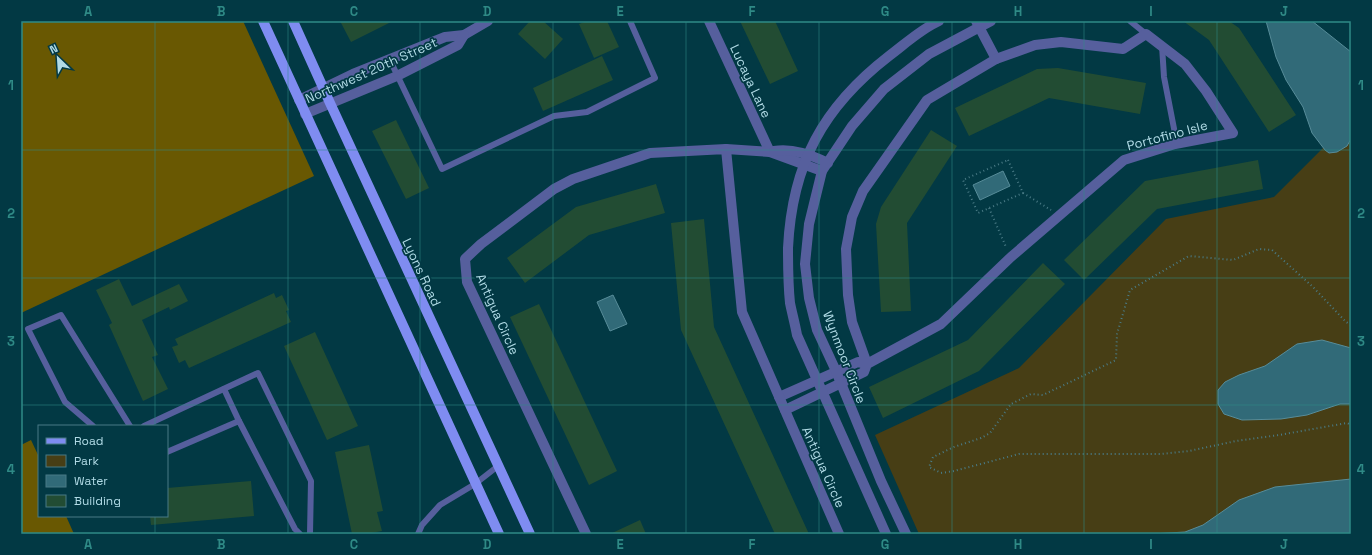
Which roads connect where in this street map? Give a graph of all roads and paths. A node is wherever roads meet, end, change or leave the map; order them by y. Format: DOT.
graph roads {
  1 [pos="263,21"];
  2 [pos="293,21"];
  3 [pos="488,21"];
  4 [pos="630,21"];
  5 [pos="709,21"];
  6 [pos="939,21"];
  7 [pos="991,21"];
  8 [pos="1130,21"];
  9 [pos="977,24"];
  10 [pos="1146,34"];
  11 [pos="464,35"];
  12 [pos="1162,46"];
  13 [pos="996,59"];
  14 [pos="390,60"];
  15 [pos="397,76"];
  16 [pos="323,89"];
  17 [pos="299,100"];
  18 [pos="330,103"];
  19 [pos="305,114"];
  20 [pos="1177,144"];
  21 [pos="726,149"];
  22 [pos="770,152"];
  23 [pos="808,154"];
  24 [pos="803,163"];
  25 [pos="825,167"];
  26 [pos="1023,193"];
  27 [pos="989,208"];
  28 [pos="1059,215"];
  29 [pos="1011,257"];
  30 [pos="1351,325"];
  31 [pos="867,364"];
  32 [pos="836,371"];
  33 [pos="818,380"];
  34 [pos="841,384"];
  35 [pos="224,389"];
  36 [pos="823,392"];
  37 [pos="779,397"];
  38 [pos="785,410"];
  39 [pos="239,421"];
  40 [pos="92,425"];
  41 [pos="129,425"];
  42 [pos="146,425"];
  43 [pos="1351,425"];
  44 [pos="168,452"];
  45 [pos="498,466"];
  46 [pos="475,484"];
  47 [pos="300,534"];
  48 [pos="310,534"];
  49 [pos="418,534"];
  50 [pos="499,534"];
  51 [pos="530,534"];
  52 [pos="586,534"];
  53 [pos="839,534"];
  54 [pos="886,534"];
  55 [pos="906,534"];
  1 -- 17 [label="main road"];
  2 -- 16 [label="main road, Lyons Road"];
  3 -- 11 [label="street, Northwest 20th Street"];
  4 -- 15 [label="lane"];
  5 -- 22 [label="street, Lucaya Lane"];
  6 -- 23 [label="street"];
  7 -- 9 [label="street, Wynmoor Circle"];
  8 -- 10 [label="lane"];
  9 -- 13 [label="street"];
  9 -- 25 [label="street, Wynmoor Circle"];
  10 -- 12 [label="street, Portofino Isle"];
  10 -- 13 [label="street"];
  11 -- 14 [label="street, Northwest 20th Street"];
  11 -- 15 [label="street, Northwest 20th Street"];
  12 -- 20 [label="lane"];
  12 -- 20 [label="street, Portofino Isle"];
  13 -- 31 [label="street"];
  14 -- 15 [label="lane"];
  14 -- 16 [label="street, Northwest 20th Street"];
  15 -- 18 [label="street, Northwest 20th Street"];
  16 -- 17 [label="street, Northwest 20th Street"];
  16 -- 18 [label="main road, Lyons Road"];
  17 -- 19 [label="main road"];
  18 -- 19 [label="street, Northwest 20th Street"];
  18 -- 45 [label="main road, Lyons Road"];
  19 -- 46 [label="main road"];
  20 -- 28 [label="street, Portofino Isle"];
  21 -- 22 [label="street, Antigua Circle"];
  21 -- 37 [label="street, Antigua Circle"];
  21 -- 52 [label="street, Antigua Circle"];
  22 -- 23 [label="street, Antigua Circle"];
  22 -- 24 [label="street, Antigua Circle"];
  23 -- 24 [label="street"];
  23 -- 25 [label="street, Antigua Circle"];
  24 -- 25 [label="street, Antigua Circle"];
  24 -- 33 [label="street"];
  25 -- 32 [label="street, Wynmoor Circle"];
  26 -- 27 [label="path"];
  26 -- 27 [label="path"];
  26 -- 28 [label="path"];
  27 -- 29 [label="path"];
  28 -- 29 [label="street, Portofino Isle"];
  29 -- 31 [label="street, Portofino Isle"];
  30 -- 43 [label="path"];
  31 -- 32 [label="street, Portofino Isle"];
  31 -- 34 [label="street, Portofino Isle"];
  32 -- 33 [label="street"];
  32 -- 34 [label="street, Wynmoor Circle"];
  33 -- 36 [label="street"];
  33 -- 37 [label="street"];
  34 -- 36 [label="street"];
  34 -- 55 [label="street, Wynmoor Circle"];
  35 -- 39 [label="lane"];
  35 -- 42 [label="lane"];
  35 -- 48 [label="lane"];
  36 -- 38 [label="street"];
  36 -- 54 [label="street"];
  37 -- 38 [label="street, Antigua Circle"];
  38 -- 53 [label="street, Antigua Circle"];
  39 -- 44 [label="lane"];
  39 -- 47 [label="lane"];
  40 -- 41 [label="lane"];
  45 -- 46 [label="lane"];
  45 -- 51 [label="main road, Lyons Road"];
  46 -- 49 [label="lane"];
  46 -- 50 [label="main road"];
}
